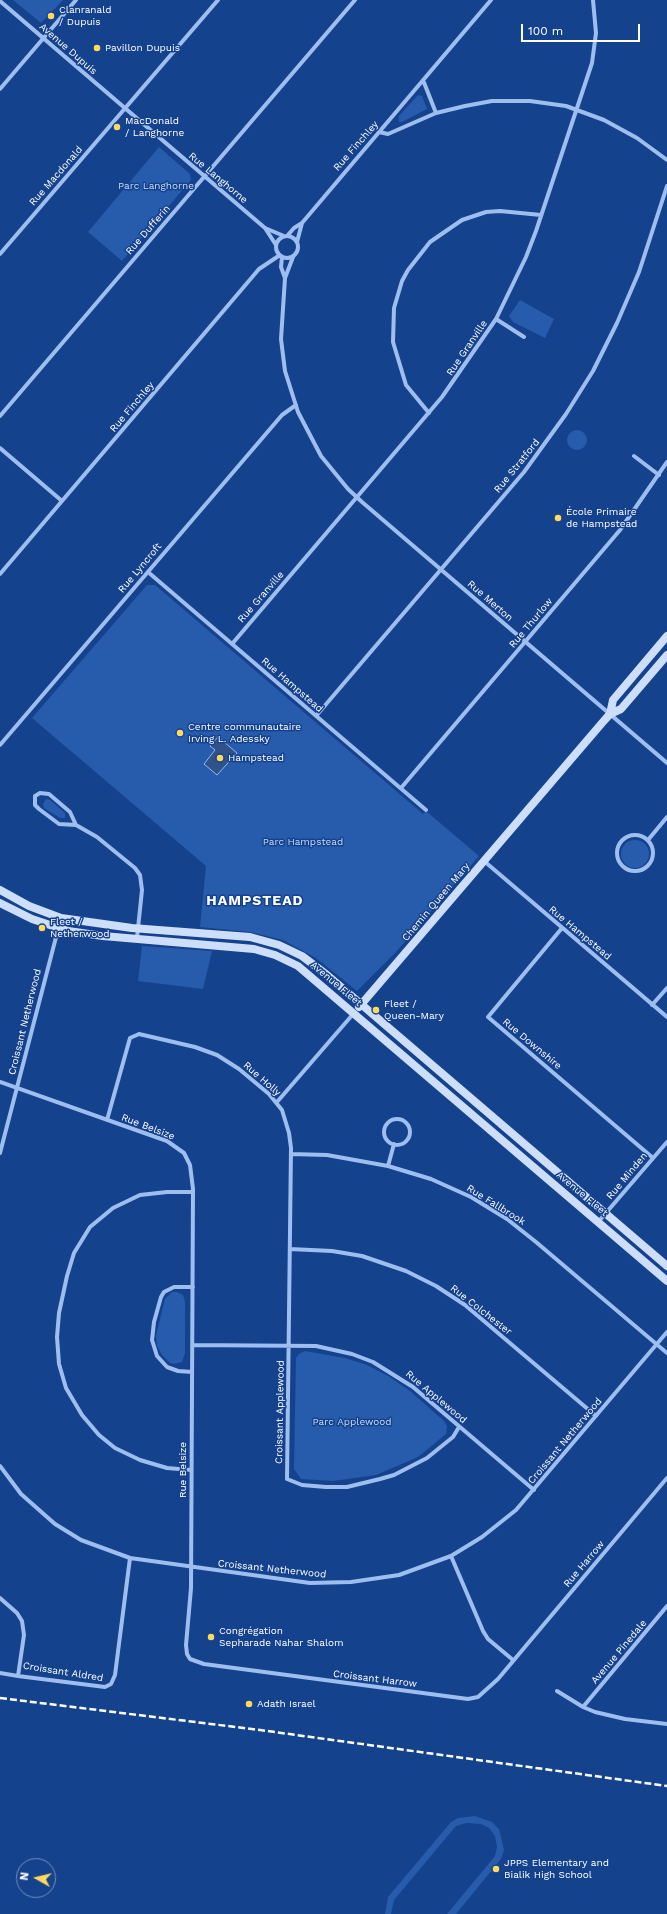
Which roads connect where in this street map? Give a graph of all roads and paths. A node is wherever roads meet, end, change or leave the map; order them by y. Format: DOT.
graph roads {
  1 [pos="76,0"];
  2 [pos="218,0"];
  3 [pos="355,0"];
  4 [pos="491,0"];
  5 [pos="592,0"];
  6 [pos="0,1"];
  7 [pos="43,38"];
  8 [pos="423,80"];
  9 [pos="0,89"];
  10 [pos="125,109"];
  11 [pos="576,110"];
  12 [pos="436,113"];
  13 [pos="379,132"];
  14 [pos="667,160"];
  15 [pos="204,176"];
  16 [pos="667,186"];
  17 [pos="541,215"];
  18 [pos="302,223"];
  19 [pos="265,228"];
  20 [pos="286,236"];
  21 [pos="297,242"];
  22 [pos="276,245"];
  23 [pos="0,254"];
  24 [pos="281,256"];
  25 [pos="293,257"];
  26 [pos="285,278"];
  27 [pos="496,319"];
  28 [pos="524,337"];
  29 [pos="296,405"];
  30 [pos="429,413"];
  31 [pos="0,416"];
  32 [pos="0,448"];
  33 [pos="634,456"];
  34 [pos="667,462"];
  35 [pos="659,475"];
  36 [pos="357,497"];
  37 [pos="62,501"];
  38 [pos="441,570"];
  39 [pos="148,572"];
  40 [pos="0,574"];
  41 [pos="667,636"];
  42 [pos="525,641"];
  43 [pos="232,644"];
  44 [pos="667,655"];
  45 [pos="610,714"];
  46 [pos="316,716"];
  47 [pos="0,745"];
  48 [pos="667,763"];
  49 [pos="401,788"];
  50 [pos="426,810"];
  51 [pos="667,817"];
  52 [pos="76,826"];
  53 [pos="648,840"];
  54 [pos="484,861"];
  55 [pos="0,890"];
  56 [pos="0,902"];
  57 [pos="61,918"];
  58 [pos="58,928"];
  59 [pos="139,928"];
  60 [pos="562,928"];
  61 [pos="137,938"];
  62 [pos="667,988"];
  63 [pos="361,1004"];
  64 [pos="652,1005"];
  65 [pos="354,1012"];
  66 [pos="667,1017"];
  67 [pos="0,1082"];
  68 [pos="16,1088"];
  69 [pos="277,1102"];
  70 [pos="107,1120"];
  71 [pos="667,1142"];
  72 [pos="394,1144"];
  73 [pos="0,1153"];
  74 [pos="290,1154"];
  75 [pos="653,1158"];
  76 [pos="388,1166"];
  77 [pos="193,1192"];
  78 [pos="606,1214"];
  79 [pos="599,1222"];
  80 [pos="290,1249"];
  81 [pos="667,1266"];
  82 [pos="667,1281"];
  83 [pos="192,1287"];
  84 [pos="667,1332"];
  85 [pos="192,1345"];
  86 [pos="657,1345"];
  87 [pos="288,1346"];
  88 [pos="667,1353"];
  89 [pos="192,1372"];
  90 [pos="596,1416"];
  91 [pos="459,1427"];
  92 [pos="0,1466"];
  93 [pos="191,1470"];
  94 [pos="667,1478"];
  95 [pos="534,1490"];
  96 [pos="451,1556"];
  97 [pos="130,1558"];
  98 [pos="190,1568"];
  99 [pos="0,1598"];
  100 [pos="667,1606"];
  101 [pos="513,1660"];
  102 [pos="0,1673"];
  103 [pos="18,1676"];
  104 [pos="558,1691"];
  105 [pos="583,1707"];
  106 [pos="667,1724"];
  1 -- 7 [label="street"];
  2 -- 10 [label="street, Rue Macdonald"];
  3 -- 15 [label="street, Rue Dufferin"];
  4 -- 8 [label="street, Rue Finchley"];
  5 -- 11 [label="street, Rue Granville"];
  6 -- 7 [label="street, Avenue Dupuis"];
  7 -- 9 [label="street"];
  7 -- 10 [label="street, Avenue Dupuis"];
  8 -- 12 [label="street"];
  8 -- 13 [label="street, Rue Finchley"];
  10 -- 15 [label="street, Rue Langhorne"];
  10 -- 23 [label="street, Rue Macdonald"];
  11 -- 12 [label="street"];
  11 -- 14 [label="street"];
  11 -- 17 [label="street, Rue Granville"];
  12 -- 13 [label="street"];
  13 -- 18 [label="street, Rue Finchley"];
  15 -- 19 [label="street, Rue Langhorne"];
  15 -- 31 [label="street, Rue Dufferin"];
  16 -- 38 [label="street, Rue Stratford"];
  17 -- 27 [label="street, Rue Granville"];
  17 -- 30 [label="street"];
  18 -- 20 [label="street, Rue Finchley"];
  18 -- 21 [label="street, Rue Finchley"];
  19 -- 20 [label="street, Rue Langhorne"];
  19 -- 22 [label="street, Rue Langhorne"];
  20 -- 21 [label="street"];
  20 -- 22 [label="street"];
  21 -- 25 [label="street"];
  22 -- 24 [label="street"];
  24 -- 25 [label="street"];
  24 -- 26 [label="street"];
  24 -- 37 [label="street, Rue Finchley"];
  25 -- 26 [label="street"];
  26 -- 29 [label="street, Rue Merton"];
  27 -- 28 [label="street"];
  27 -- 30 [label="street, Rue Granville"];
  29 -- 36 [label="street, Rue Merton"];
  29 -- 39 [label="street, Rue Lyncroft"];
  30 -- 36 [label="street, Rue Granville"];
  32 -- 37 [label="street"];
  33 -- 35 [label="street"];
  34 -- 35 [label="street, Rue Thurlow"];
  35 -- 42 [label="street, Rue Thurlow"];
  36 -- 38 [label="street, Rue Merton"];
  36 -- 43 [label="street, Rue Granville"];
  37 -- 40 [label="street, Rue Finchley"];
  38 -- 42 [label="street, Rue Merton"];
  38 -- 46 [label="street, Rue Stratford"];
  39 -- 43 [label="street, Rue Hampstead"];
  39 -- 47 [label="street, Rue Lyncroft"];
  41 -- 45 [label="main road, Chemin Queen Mary"];
  42 -- 45 [label="street, Rue Merton"];
  42 -- 49 [label="street, Rue Thurlow"];
  43 -- 46 [label="street, Rue Hampstead"];
  44 -- 45 [label="main road, Chemin Queen Mary"];
  45 -- 48 [label="street, Rue Merton"];
  45 -- 54 [label="main road, Chemin Queen Mary"];
  46 -- 49 [label="street, Rue Hampstead"];
  49 -- 50 [label="street, Rue Hampstead"];
  51 -- 53 [label="street"];
  52 -- 52 [label="street"];
  52 -- 59 [label="street"];
  53 -- 53 [label="street"];
  54 -- 60 [label="street, Rue Hampstead"];
  54 -- 63 [label="main road, Chemin Queen Mary"];
  55 -- 57 [label="main road, Avenue Fleet"];
  56 -- 58 [label="main road, Avenue Fleet"];
  57 -- 58 [label="street, Croissant Netherwood"];
  57 -- 59 [label="main road, Avenue Fleet"];
  58 -- 61 [label="main road, Avenue Fleet"];
  58 -- 68 [label="street, Croissant Netherwood"];
  59 -- 61 [label="street"];
  59 -- 63 [label="main road, Avenue Fleet"];
  60 -- 64 [label="street, Rue Hampstead"];
  60 -- 75 [label="street, Rue Downshire"];
  61 -- 65 [label="main road, Avenue Fleet"];
  62 -- 64 [label="street"];
  63 -- 65 [label="main road, Chemin Queen Mary"];
  63 -- 78 [label="main road, Avenue Fleet"];
  64 -- 66 [label="street, Rue Hampstead"];
  65 -- 69 [label="street, Chemin Queen Mary"];
  65 -- 79 [label="main road, Avenue Fleet"];
  67 -- 68 [label="street, Rue Belsize"];
  68 -- 70 [label="street, Rue Belsize"];
  68 -- 73 [label="street, Croissant Netherwood"];
  69 -- 70 [label="street, Rue Holly"];
  69 -- 74 [label="street, Rue Holly"];
  70 -- 77 [label="street, Rue Belsize"];
  71 -- 75 [label="street, Rue Minden"];
  72 -- 72 [label="street"];
  72 -- 76 [label="street"];
  74 -- 76 [label="street, Rue Fallbrook"];
  74 -- 80 [label="street, Rue Holly"];
  75 -- 78 [label="street, Rue Minden"];
  76 -- 86 [label="street, Rue Fallbrook"];
  77 -- 83 [label="street, Rue Belsize"];
  77 -- 93 [label="street"];
  78 -- 79 [label="street, Rue Minden"];
  78 -- 81 [label="main road, Avenue Fleet"];
  79 -- 82 [label="main road, Avenue Fleet"];
  80 -- 87 [label="street, Rue Holly"];
  80 -- 90 [label="street, Rue Colchester"];
  83 -- 85 [label="street, Rue Belsize"];
  83 -- 89 [label="street"];
  84 -- 86 [label="street, Croissant Netherwood"];
  85 -- 87 [label="street, Rue Applewood"];
  85 -- 89 [label="street, Rue Belsize"];
  86 -- 88 [label="street"];
  86 -- 90 [label="street, Croissant Netherwood"];
  87 -- 91 [label="street, Rue Applewood"];
  87 -- 91 [label="street, Croissant Applewood"];
  89 -- 93 [label="street, Rue Belsize"];
  90 -- 95 [label="street, Croissant Netherwood"];
  91 -- 95 [label="street, Rue Applewood"];
  92 -- 97 [label="street, Croissant Netherwood"];
  93 -- 98 [label="street, Rue Belsize"];
  94 -- 101 [label="street, Rue Harrow"];
  95 -- 96 [label="street, Croissant Netherwood"];
  96 -- 98 [label="street, Croissant Netherwood"];
  96 -- 101 [label="street"];
  97 -- 98 [label="street, Croissant Netherwood"];
  97 -- 103 [label="street, Croissant Aldred"];
  98 -- 101 [label="street, Croissant Harrow"];
  99 -- 103 [label="street, Croissant Aldred"];
  100 -- 105 [label="street, Avenue Pinedale"];
  102 -- 103 [label="street"];
  104 -- 105 [label="street"];
  105 -- 106 [label="street"];
}
